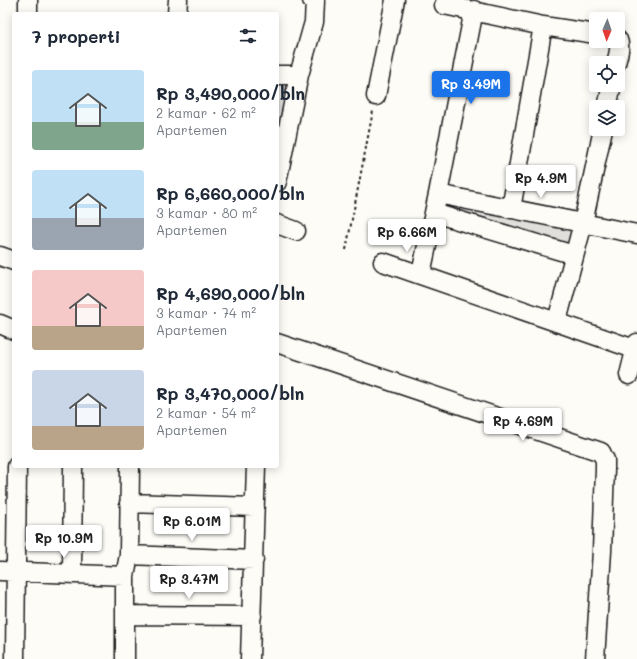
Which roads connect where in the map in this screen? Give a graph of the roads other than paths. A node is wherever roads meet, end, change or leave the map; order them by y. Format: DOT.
graph roads {
  1 [pos="28,0"];
  2 [pos="178,0"];
  3 [pos="312,0"];
  4 [pos="395,0"];
  5 [pos="444,5"];
  6 [pos="474,10"];
  7 [pos="28,12"];
  8 [pos="177,12"];
  9 [pos="543,26"];
  10 [pos="589,33"];
  11 [pos="279,74"];
  12 [pos="299,75"];
  13 [pos="376,96"];
  14 [pos="601,136"];
  15 [pos="281,142"];
  16 [pos="279,162"];
  17 [pos="438,194"];
  18 [pos="511,208"];
  19 [pos="434,213"];
  20 [pos="583,223"];
  21 [pos="279,225"];
  22 [pos="296,231"];
  23 [pos="637,234"];
  24 [pos="0,246"];
  25 [pos="12,249"];
  26 [pos="574,255"];
  27 [pos="0,256"];
  28 [pos="12,260"];
  29 [pos="383,262"];
  30 [pos="421,274"];
  31 [pos="557,322"];
  32 [pos="0,324"];
  33 [pos="12,329"];
  34 [pos="279,344"];
  35 [pos="636,347"];
  36 [pos="629,375"];
  37 [pos="17,468"];
  38 [pos="73,468"];
  39 [pos="130,468"];
  40 [pos="256,468"];
  41 [pos="129,503"];
  42 [pos="255,506"];
  43 [pos="129,555"];
  44 [pos="254,560"];
  45 [pos="8,572"];
  46 [pos="72,574"];
  47 [pos="126,576"];
  48 [pos="126,615"];
  49 [pos="252,616"];
  50 [pos="15,659"];
  51 [pos="125,659"];
  52 [pos="250,659"];
  53 [pos="595,659"];
  1 -- 7 [label="street"];
  2 -- 8 [label="street"];
  3 -- 12 [label="street"];
  4 -- 13 [label="street"];
  5 -- 6 [label="street"];
  6 -- 9 [label="street"];
  6 -- 17 [label="street"];
  9 -- 10 [label="street"];
  9 -- 18 [label="street"];
  11 -- 12 [label="street"];
  12 -- 15 [label="street"];
  14 -- 20 [label="street"];
  15 -- 16 [label="street"];
  17 -- 18 [label="street"];
  17 -- 19 [label="street"];
  18 -- 20 [label="street"];
  19 -- 26 [label="street"];
  19 -- 30 [label="street"];
  20 -- 23 [label="street"];
  20 -- 26 [label="street"];
  21 -- 22 [label="street"];
  24 -- 25 [label="street"];
  26 -- 31 [label="street"];
  27 -- 28 [label="street"];
  29 -- 30 [label="street"];
  30 -- 31 [label="street"];
  31 -- 35 [label="street"];
  32 -- 33 [label="street"];
  34 -- 53 [label="street"];
  35 -- 36 [label="street"];
  37 -- 45 [label="street"];
  38 -- 46 [label="street"];
  39 -- 41 [label="street"];
  40 -- 42 [label="street"];
  41 -- 42 [label="street"];
  41 -- 43 [label="street"];
  42 -- 44 [label="street"];
  43 -- 44 [label="street"];
  43 -- 47 [label="street"];
  44 -- 49 [label="street"];
  45 -- 46 [label="street"];
  45 -- 50 [label="street"];
  46 -- 47 [label="street"];
  47 -- 48 [label="street"];
  48 -- 49 [label="street"];
  48 -- 51 [label="street"];
  49 -- 52 [label="street"];
}
